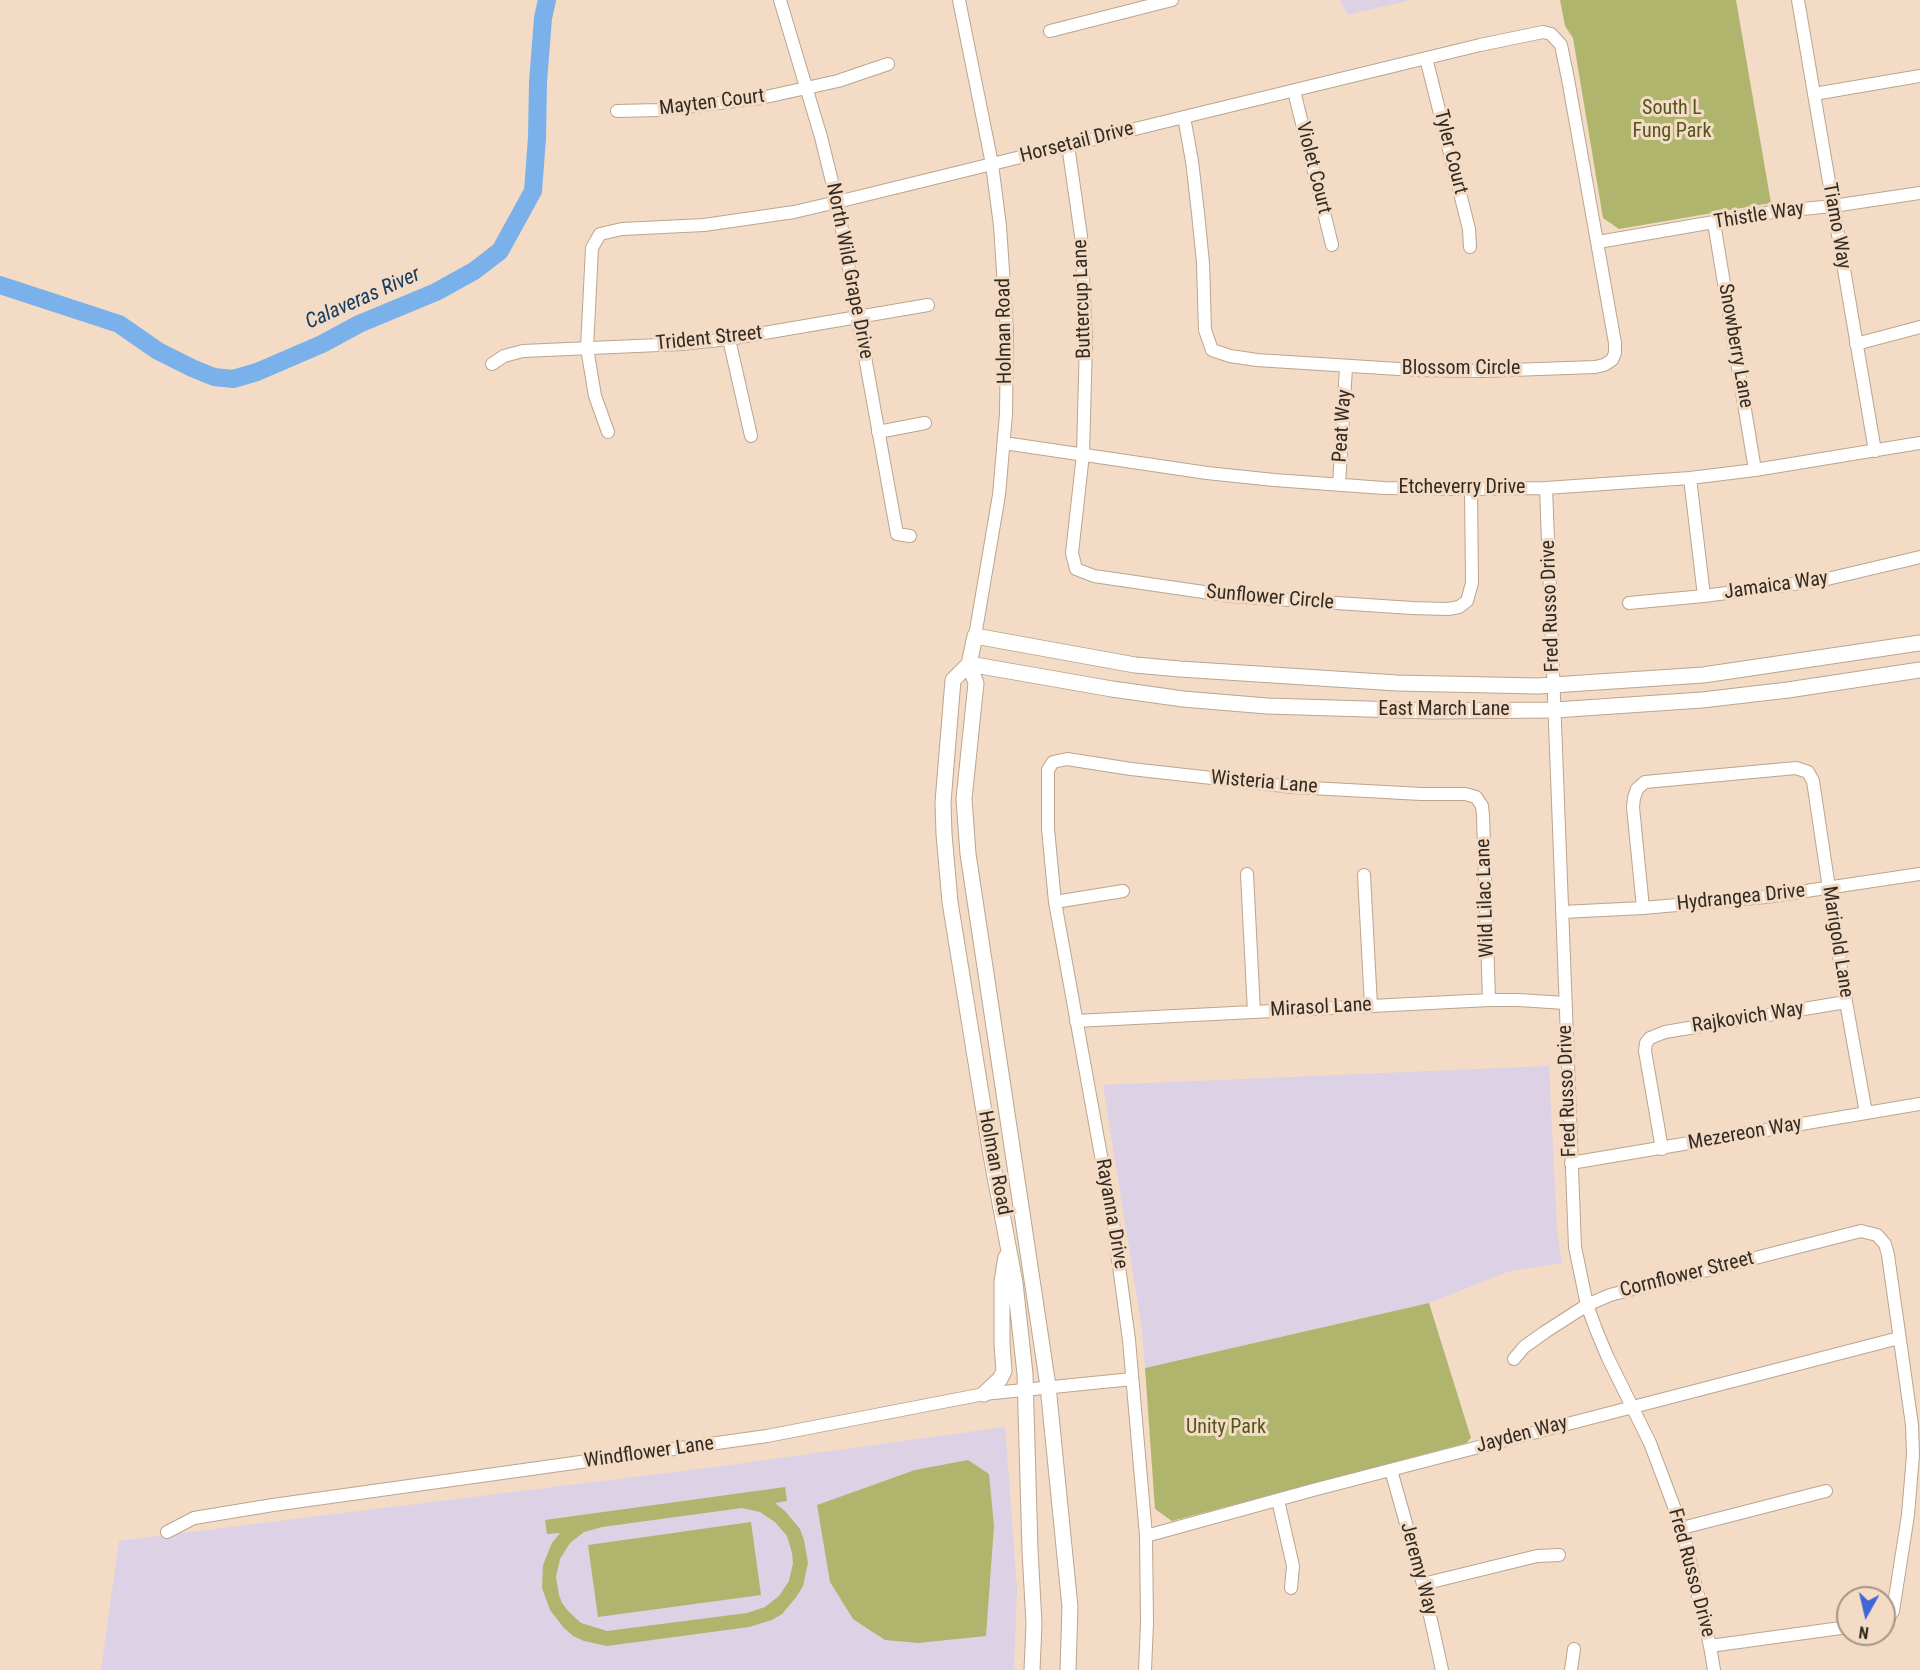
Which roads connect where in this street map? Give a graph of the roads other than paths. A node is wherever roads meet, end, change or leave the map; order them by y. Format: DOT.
graph roads {
  1 [pos="780,0"];
  2 [pos="958,0"];
  3 [pos="1172,0"];
  4 [pos="1798,0"];
  5 [pos="1159,2"];
  6 [pos="1050,31"];
  7 [pos="1551,34"];
  8 [pos="1426,58"];
  9 [pos="888,64"];
  10 [pos="1920,76"];
  11 [pos="807,89"];
  12 [pos="1294,91"];
  13 [pos="1815,94"];
  14 [pos="617,111"];
  15 [pos="1184,117"];
  16 [pos="1068,145"];
  17 [pos="992,164"];
  18 [pos="1920,193"];
  19 [pos="837,202"];
  20 [pos="1833,206"];
  21 [pos="1714,223"];
  22 [pos="1598,242"];
  23 [pos="1332,245"];
  24 [pos="1470,247"];
  25 [pos="928,305"];
  26 [pos="858,317"];
  27 [pos="1920,327"];
  28 [pos="729,339"];
  29 [pos="1856,344"];
  30 [pos="587,348"];
  31 [pos="492,364"];
  32 [pos="1346,367"];
  33 [pos="925,423"];
  34 [pos="608,432"];
  35 [pos="878,432"];
  36 [pos="751,436"];
  37 [pos="1004,443"];
  38 [pos="1920,443"];
  39 [pos="1875,451"];
  40 [pos="1083,454"];
  41 [pos="1755,470"];
  42 [pos="1690,478"];
  43 [pos="1339,485"];
  44 [pos="1546,488"];
  45 [pos="1471,489"];
  46 [pos="910,536"];
  47 [pos="1920,557"];
  48 [pos="1704,596"];
  49 [pos="1629,603"];
  50 [pos="975,636"];
  51 [pos="1920,643"];
  52 [pos="969,664"];
  53 [pos="1920,670"];
  54 [pos="1554,685"];
  55 [pos="1555,710"];
  56 [pos="1053,762"];
  57 [pos="1476,797"];
  58 [pos="1247,874"];
  59 [pos="1920,874"];
  60 [pos="1364,875"];
  61 [pos="1829,889"];
  62 [pos="1124,891"];
  63 [pos="1055,902"];
  64 [pos="1643,908"];
  65 [pos="1562,912"];
  66 [pos="1489,1000"];
  67 [pos="1846,1002"];
  68 [pos="1565,1003"];
  69 [pos="1371,1006"];
  70 [pos="1254,1012"];
  71 [pos="1076,1021"];
  72 [pos="1920,1104"];
  73 [pos="1866,1113"];
  74 [pos="1662,1149"];
  75 [pos="1571,1163"];
  76 [pos="1009,1242"];
  77 [pos="1587,1305"];
  78 [pos="1899,1338"];
  79 [pos="1514,1359"];
  80 [pos="1132,1379"];
  81 [pos="1048,1386"];
  82 [pos="1025,1389"];
  83 [pos="984,1394"];
  84 [pos="1631,1406"];
  85 [pos="1391,1470"];
  86 [pos="1826,1491"];
  87 [pos="1278,1500"];
  88 [pos="1682,1528"];
  89 [pos="167,1532"];
  90 [pos="1146,1536"];
  91 [pos="1559,1555"];
  92 [pos="1423,1584"];
  93 [pos="1290,1588"];
  94 [pos="1896,1591"];
  95 [pos="1836,1629"];
  96 [pos="1710,1646"];
  97 [pos="1574,1649"];
  98 [pos="1032,1670"];
  99 [pos="1068,1670"];
  100 [pos="1144,1670"];
  101 [pos="1442,1670"];
  102 [pos="1571,1670"];
  103 [pos="1714,1670"];
  1 -- 11 [label="street, North Wild Grape Drive"];
  2 -- 17 [label="street, Holman Road"];
  3 -- 5 [label="street"];
  4 -- 13 [label="street, Tiamo Way"];
  5 -- 6 [label="street"];
  7 -- 8 [label="street, Horsetail Drive"];
  7 -- 22 [label="street, Blossom Circle"];
  8 -- 12 [label="street, Horsetail Drive"];
  8 -- 24 [label="street, Tyler Court"];
  9 -- 11 [label="street, Mayten Court"];
  10 -- 13 [label="street"];
  11 -- 14 [label="street, Mayten Court"];
  11 -- 19 [label="street, North Wild Grape Drive"];
  12 -- 15 [label="street, Horsetail Drive"];
  12 -- 23 [label="street, Violet Court"];
  13 -- 20 [label="street, Tiamo Way"];
  15 -- 16 [label="street, Horsetail Drive"];
  15 -- 32 [label="street, Blossom Circle"];
  16 -- 17 [label="street, Horsetail Drive"];
  16 -- 40 [label="street, Buttercup Lane"];
  17 -- 19 [label="street, Horsetail Drive"];
  17 -- 37 [label="street, Holman Road"];
  18 -- 20 [label="street, Thistle Way"];
  19 -- 26 [label="street, North Wild Grape Drive"];
  19 -- 30 [label="street, Horsetail Drive"];
  20 -- 21 [label="street, Thistle Way"];
  20 -- 29 [label="street, Tiamo Way"];
  21 -- 22 [label="street, Thistle Way"];
  21 -- 41 [label="street, Snowberry Lane"];
  22 -- 32 [label="street, Blossom Circle"];
  25 -- 26 [label="street, Trident Street"];
  26 -- 28 [label="street, Trident Street"];
  26 -- 35 [label="street, North Wild Grape Drive"];
  27 -- 29 [label="street"];
  28 -- 30 [label="street, Trident Street"];
  28 -- 36 [label="street"];
  29 -- 39 [label="street, Tiamo Way"];
  30 -- 31 [label="street, Trident Street"];
  30 -- 34 [label="street"];
  32 -- 43 [label="street, Peat Way"];
  33 -- 35 [label="street"];
  35 -- 46 [label="street, North Wild Grape Drive"];
  37 -- 40 [label="street, Etcheverry Drive"];
  37 -- 50 [label="street, Holman Road"];
  38 -- 39 [label="street, Etcheverry Drive"];
  39 -- 41 [label="street, Etcheverry Drive"];
  40 -- 43 [label="street, Etcheverry Drive"];
  40 -- 45 [label="street, Sunflower Circle"];
  41 -- 42 [label="street, Etcheverry Drive"];
  42 -- 44 [label="street, Etcheverry Drive"];
  42 -- 48 [label="street"];
  43 -- 45 [label="street, Etcheverry Drive"];
  44 -- 45 [label="street, Etcheverry Drive"];
  44 -- 54 [label="street, Fred Russo Drive"];
  47 -- 48 [label="street, Jamaica Way"];
  48 -- 49 [label="street, Jamaica Way"];
  50 -- 52 [label="main road, Holman Road"];
  50 -- 54 [label="main road, East March Lane"];
  51 -- 54 [label="main road, East March Lane"];
  52 -- 55 [label="main road, East March Lane"];
  52 -- 76 [label="main road, Holman Road"];
  52 -- 81 [label="main road, Holman Road"];
  53 -- 55 [label="main road, East March Lane"];
  54 -- 55 [label="street, Fred Russo Drive"];
  55 -- 65 [label="street, Fred Russo Drive"];
  56 -- 57 [label="street, Wisteria Lane"];
  56 -- 63 [label="street, Rayanna Drive"];
  57 -- 66 [label="street, Wild Lilac Lane"];
  58 -- 70 [label="street"];
  59 -- 61 [label="street, Hydrangea Drive"];
  60 -- 69 [label="street"];
  61 -- 64 [label="street, Hydrangea Drive"];
  61 -- 64 [label="street, Marigold Lane"];
  61 -- 67 [label="street, Marigold Lane"];
  62 -- 63 [label="street"];
  63 -- 71 [label="street, Rayanna Drive"];
  64 -- 65 [label="street, Hydrangea Drive"];
  65 -- 68 [label="street, Fred Russo Drive"];
  66 -- 68 [label="street, Mirasol Lane"];
  66 -- 69 [label="street, Mirasol Lane"];
  67 -- 73 [label="street, Marigold Lane"];
  67 -- 74 [label="street, Rajkovich Way"];
  68 -- 75 [label="street, Fred Russo Drive"];
  69 -- 70 [label="street, Mirasol Lane"];
  70 -- 71 [label="street, Mirasol Lane"];
  71 -- 80 [label="street, Rayanna Drive"];
  72 -- 73 [label="street, Mezereon Way"];
  73 -- 74 [label="street, Mezereon Way"];
  74 -- 75 [label="street, Mezereon Way"];
  75 -- 77 [label="street, Fred Russo Drive"];
  76 -- 82 [label="main road, Holman Road"];
  76 -- 83 [label="main road"];
  77 -- 78 [label="street, Cornflower Street"];
  77 -- 79 [label="street, Cornflower Street"];
  77 -- 84 [label="street, Fred Russo Drive"];
  78 -- 84 [label="street, Jayden Way"];
  78 -- 94 [label="street"];
  80 -- 81 [label="street, Windflower Lane"];
  80 -- 90 [label="street, Rayanna Drive"];
  81 -- 82 [label="street, Windflower Lane"];
  81 -- 99 [label="main road, Holman Road"];
  82 -- 83 [label="street, Windflower Lane"];
  82 -- 98 [label="main road, Holman Road"];
  83 -- 89 [label="street, Windflower Lane"];
  84 -- 85 [label="street, Jayden Way"];
  84 -- 88 [label="street, Fred Russo Drive"];
  85 -- 87 [label="street, Jayden Way"];
  85 -- 92 [label="street, Jeremy Way"];
  86 -- 88 [label="street"];
  87 -- 90 [label="street, Jayden Way"];
  87 -- 93 [label="street"];
  88 -- 96 [label="street, Fred Russo Drive"];
  90 -- 100 [label="street, Rayanna Drive"];
  91 -- 92 [label="street"];
  92 -- 101 [label="street, Jeremy Way"];
  95 -- 96 [label="street"];
  96 -- 103 [label="street, Fred Russo Drive"];
  97 -- 102 [label="street"];
}
